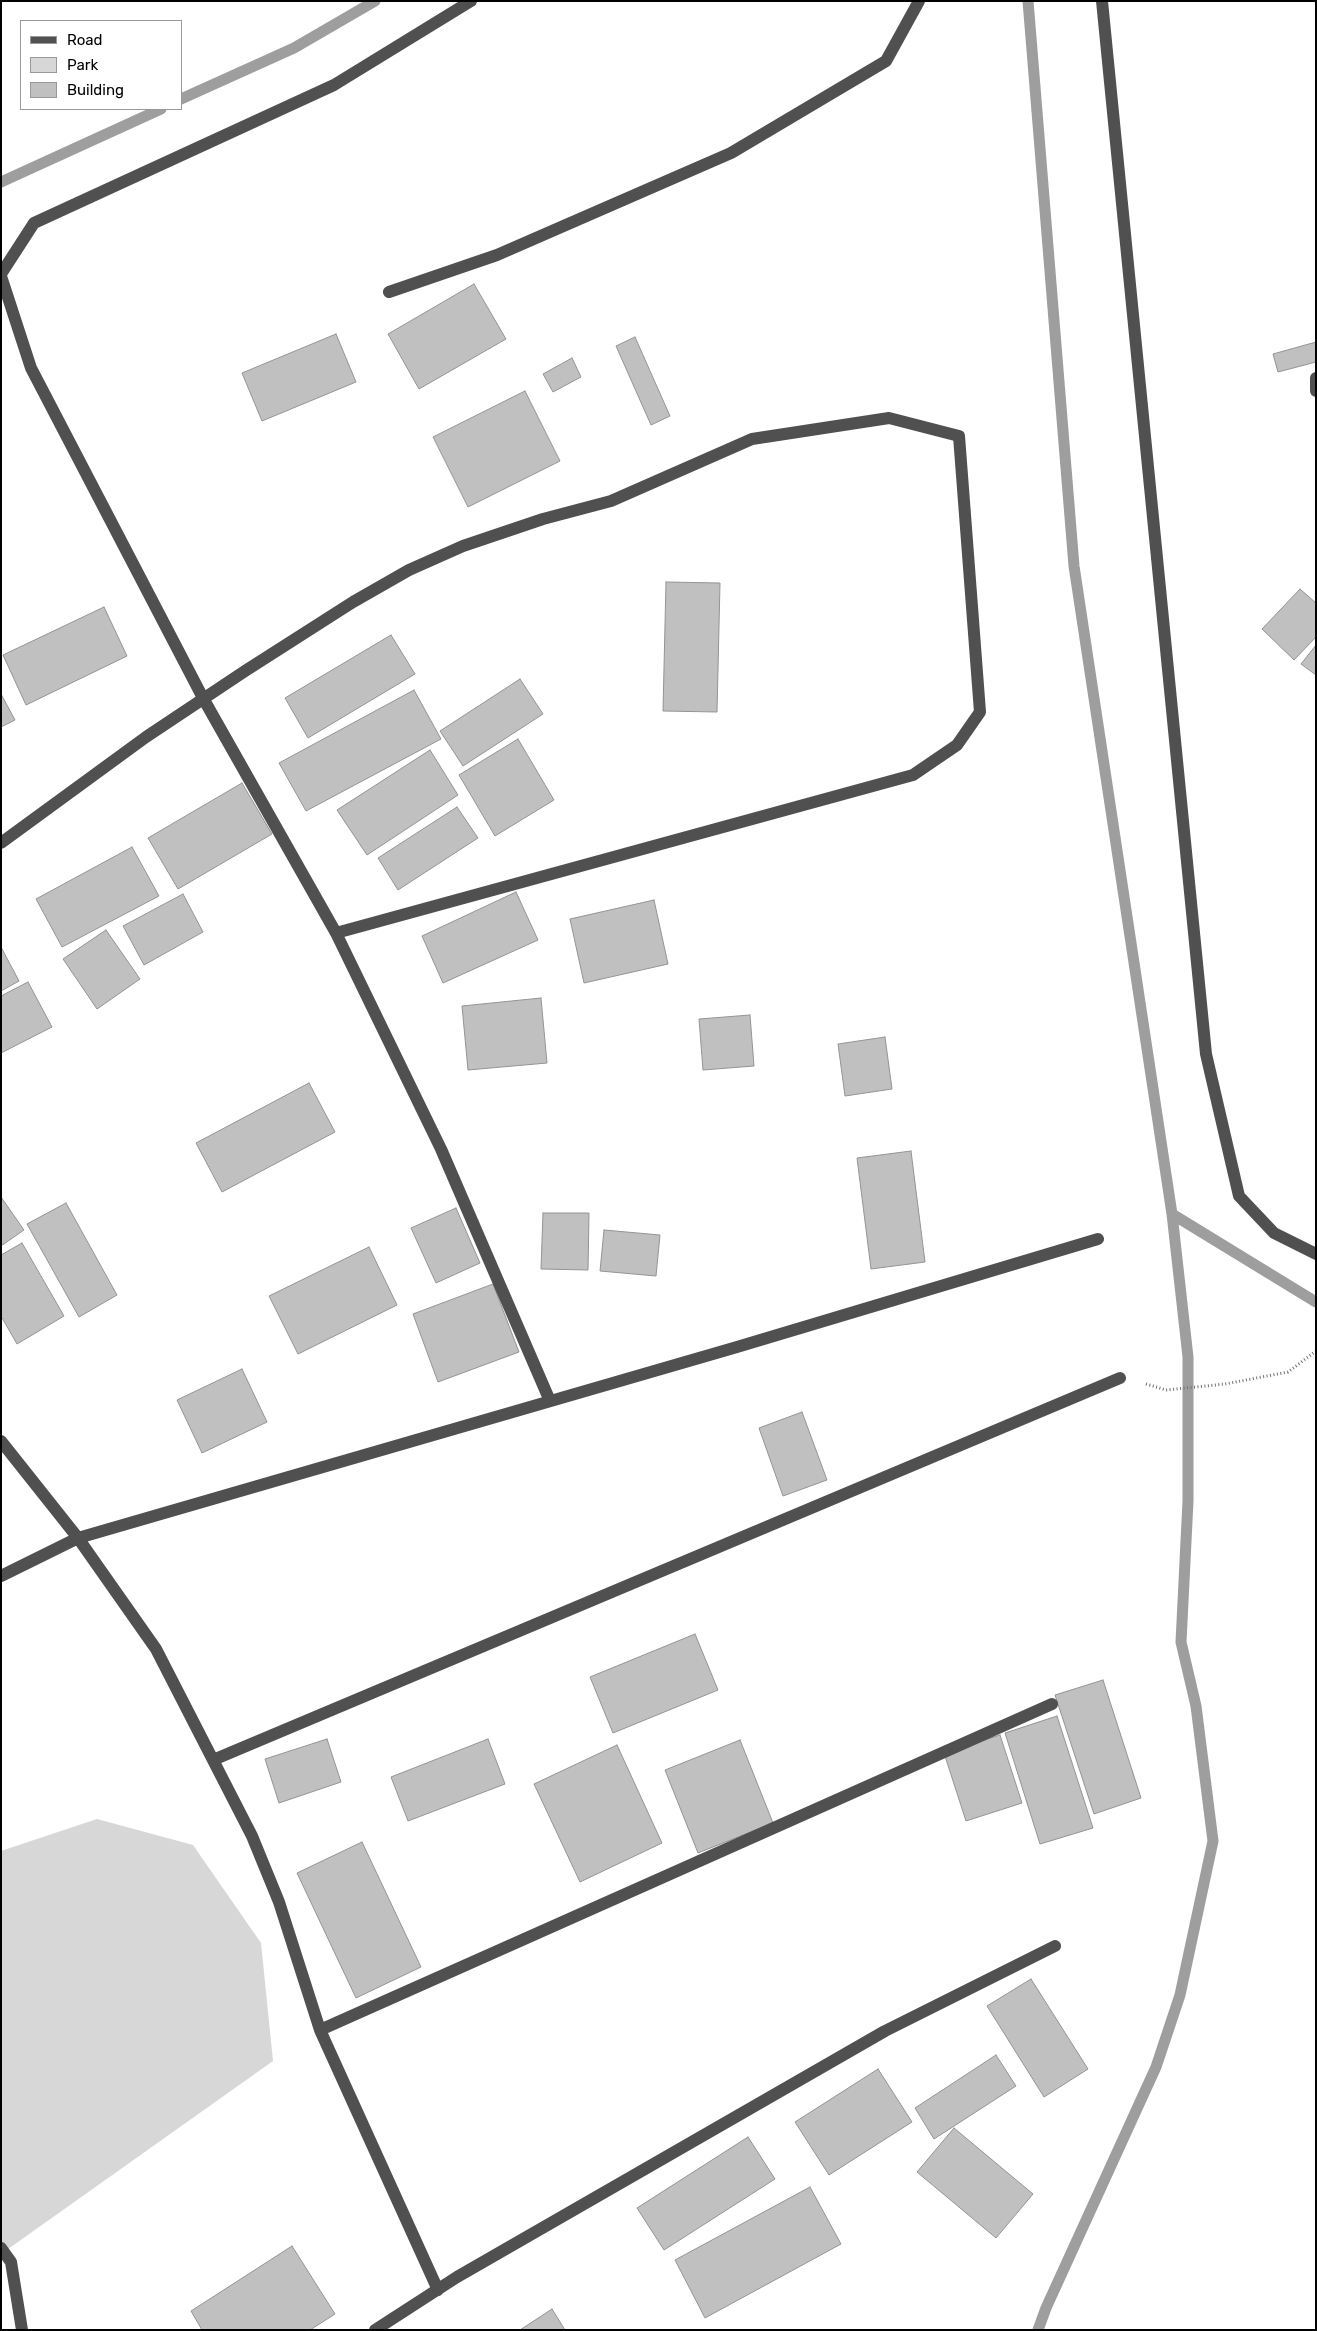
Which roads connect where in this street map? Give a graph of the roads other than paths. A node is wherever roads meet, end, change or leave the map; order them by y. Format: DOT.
graph roads {
  1 [pos="471,1"];
  2 [pos="919,1"];
  3 [pos="1102,1"];
  4 [pos="1,275"];
  5 [pos="389,292"];
  6 [pos="1316,378"];
  7 [pos="1316,391"];
  8 [pos="203,698"];
  9 [pos="1,843"];
  10 [pos="336,933"];
  11 [pos="1098,1239"];
  12 [pos="1316,1254"];
  13 [pos="1120,1378"];
  14 [pos="550,1401"];
  15 [pos="1,1441"];
  16 [pos="78,1538"];
  17 [pos="1,1576"];
  18 [pos="1052,1704"];
  19 [pos="213,1760"];
  20 [pos="1055,1946"];
  21 [pos="320,2030"];
  22 [pos="1,2248"];
  23 [pos="438,2290"];
  24 [pos="22,2330"];
  25 [pos="375,2330"];
  1 -- 4 [label="street"];
  2 -- 5 [label="street"];
  3 -- 12 [label="street"];
  4 -- 8 [label="street"];
  6 -- 7 [label="street"];
  8 -- 9 [label="street"];
  8 -- 10 [label="street"];
  8 -- 10 [label="street"];
  10 -- 14 [label="street"];
  11 -- 14 [label="street"];
  13 -- 19 [label="street"];
  14 -- 16 [label="street"];
  15 -- 16 [label="street"];
  16 -- 17 [label="street"];
  16 -- 19 [label="street"];
  18 -- 21 [label="street"];
  19 -- 21 [label="street"];
  20 -- 23 [label="street"];
  21 -- 23 [label="street"];
  22 -- 24 [label="street"];
  23 -- 25 [label="street"];
}
